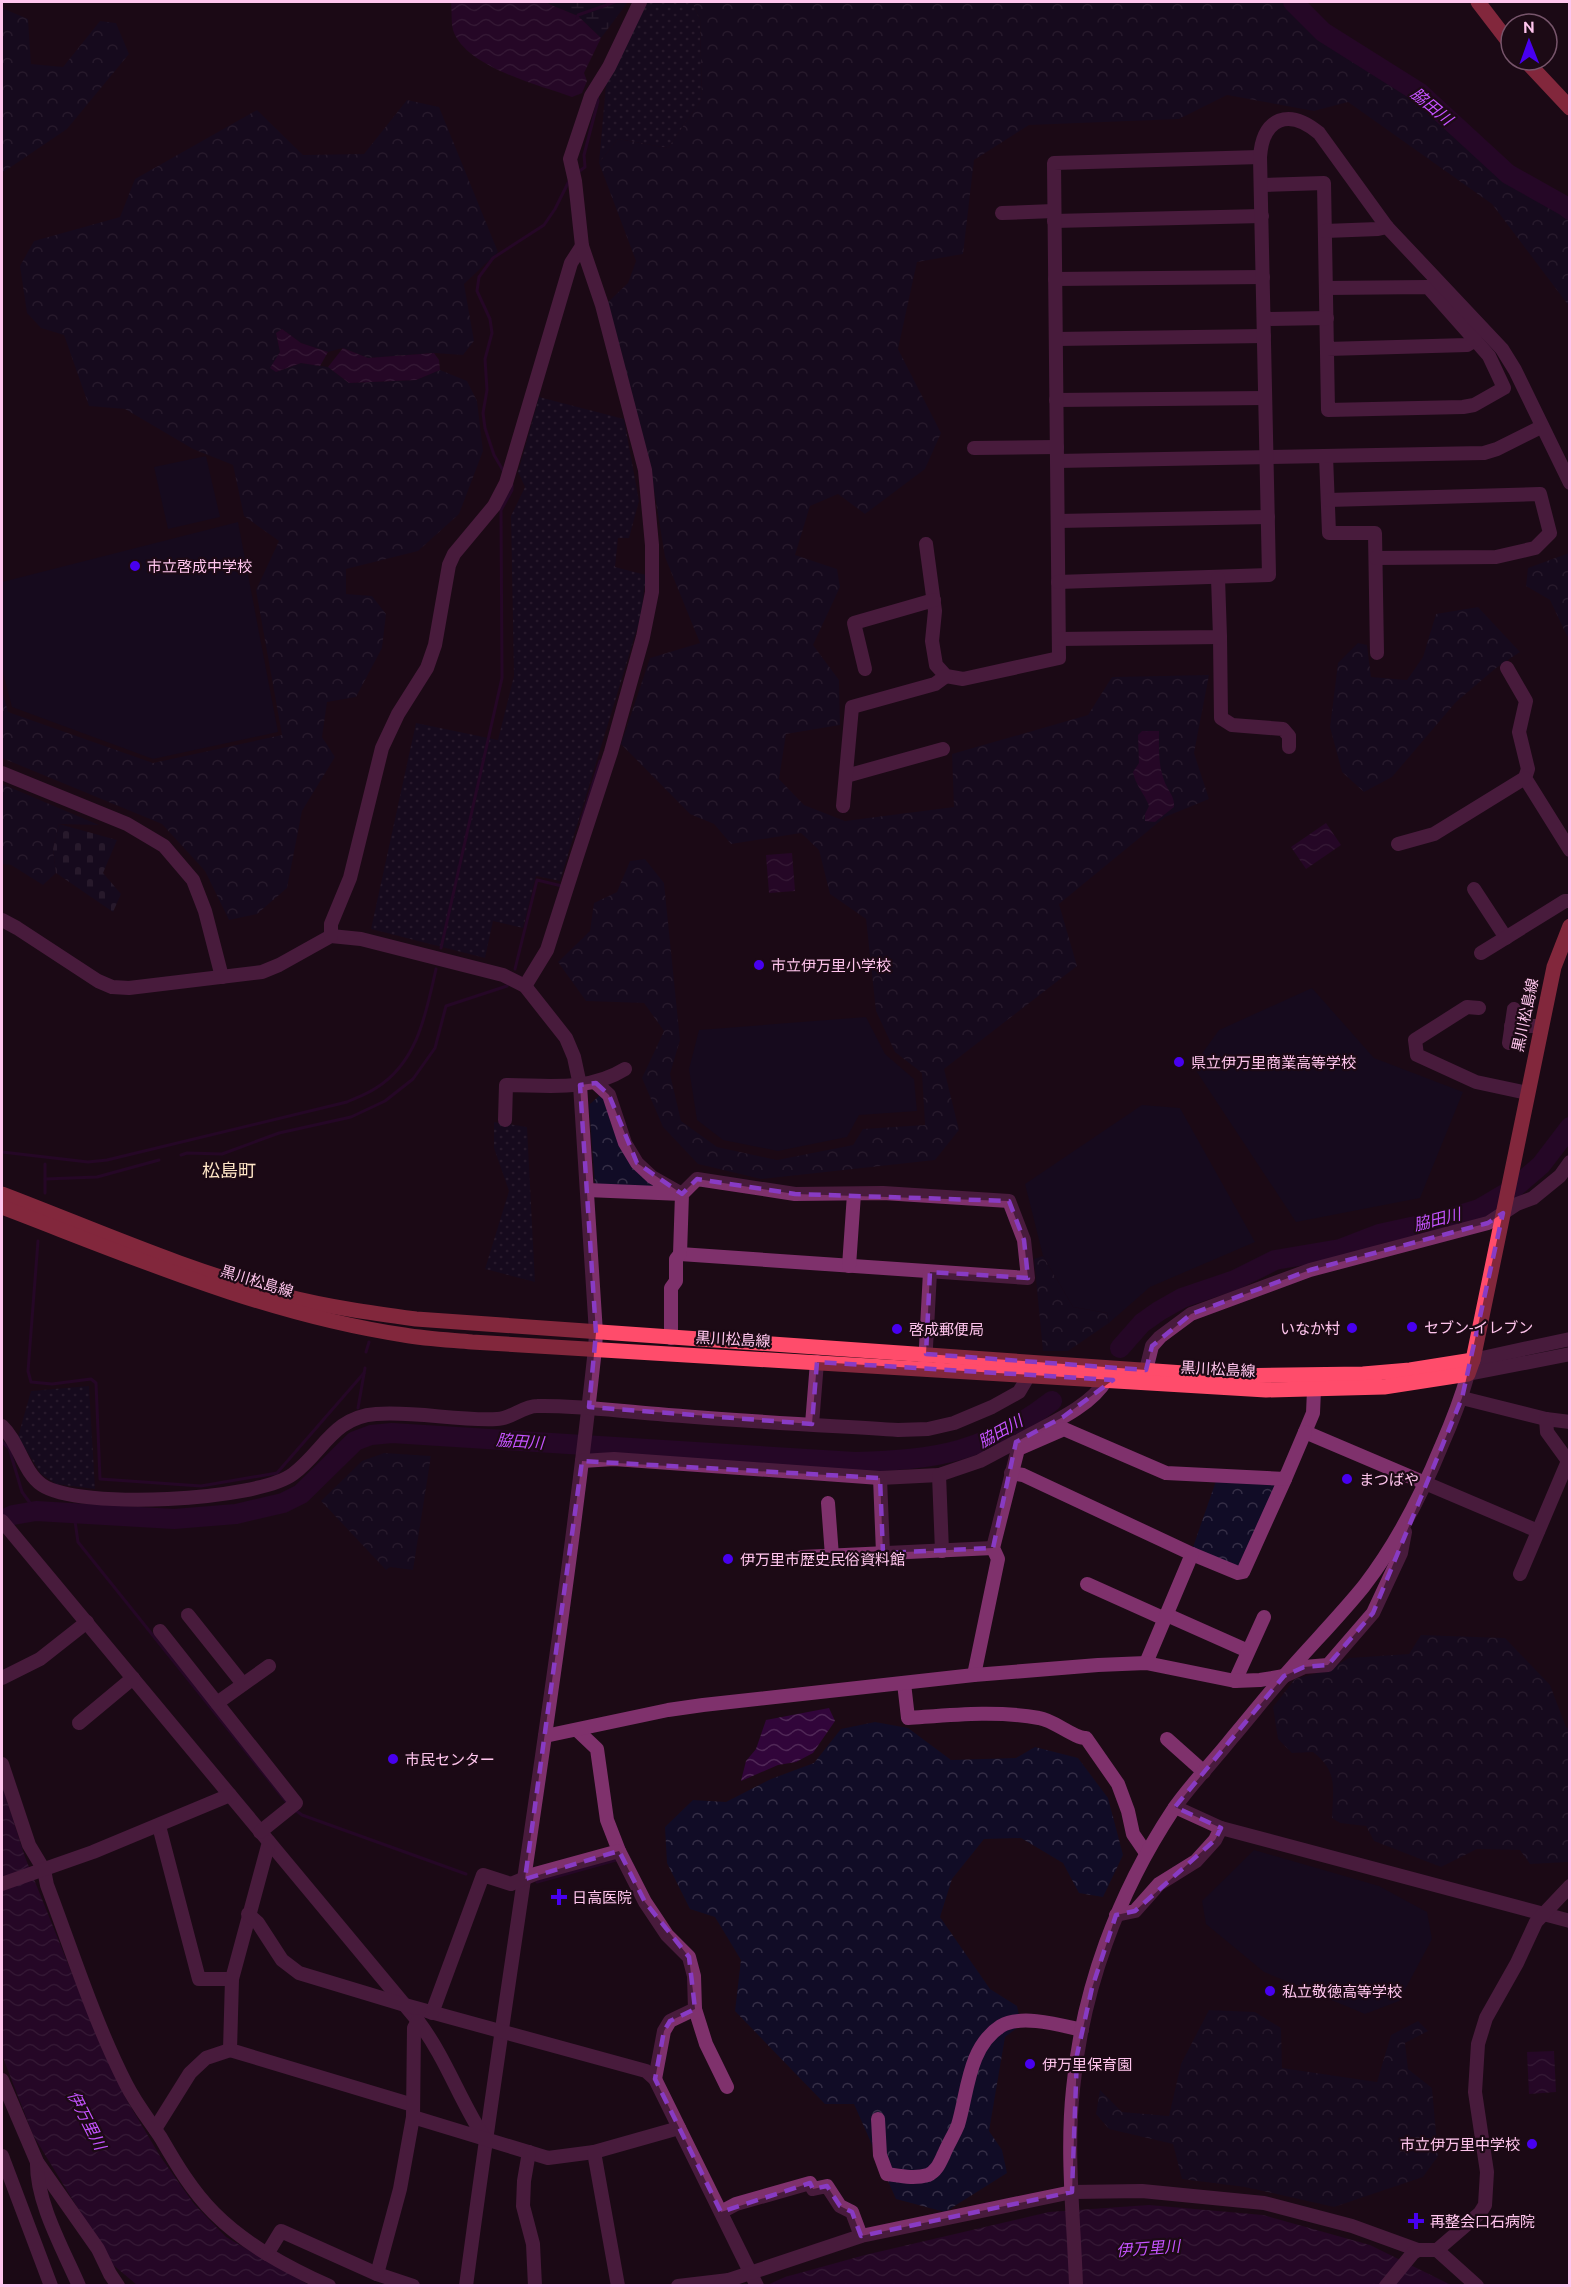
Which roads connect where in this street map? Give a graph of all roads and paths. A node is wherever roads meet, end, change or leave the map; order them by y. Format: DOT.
graph roads {
  1 [pos="640,2"];
  2 [pos="1478,2"];
  3 [pos="1499,29"];
  4 [pos="1536,72"];
  5 [pos="1569,108"];
  6 [pos="1260,157"];
  7 [pos="1261,185"];
  8 [pos="1002,213"];
  9 [pos="1054,216"];
  10 [pos="1262,216"];
  11 [pos="1387,227"];
  12 [pos="1325,231"];
  13 [pos="582,246"];
  14 [pos="1263,277"];
  15 [pos="1055,279"];
  16 [pos="1326,288"];
  17 [pos="1326,318"];
  18 [pos="1264,319"];
  19 [pos="1264,336"];
  20 [pos="1056,339"];
  21 [pos="1475,340"];
  22 [pos="1327,349"];
  23 [pos="1265,398"];
  24 [pos="1056,400"];
  25 [pos="1541,427"];
  26 [pos="974,448"];
  27 [pos="1057,454"];
  28 [pos="1326,456"];
  29 [pos="1266,457"];
  30 [pos="1569,483"];
  31 [pos="1328,500"];
  32 [pos="1268,517"];
  33 [pos="1058,521"];
  34 [pos="926,544"];
  35 [pos="1376,558"];
  36 [pos="1218,578"];
  37 [pos="1058,582"];
  38 [pos="934,600"];
  39 [pos="1220,638"];
  40 [pos="1059,639"];
  41 [pos="1377,653"];
  42 [pos="1507,668"];
  43 [pos="865,669"];
  44 [pos="946,675"];
  45 [pos="1289,747"];
  46 [pos="943,749"];
  47 [pos="2,773"];
  48 [pos="846,776"];
  49 [pos="1525,778"];
  50 [pos="843,806"];
  51 [pos="1398,844"];
  52 [pos="1569,850"];
  53 [pos="1474,889"];
  54 [pos="1569,902"];
  55 [pos="2,920"];
  56 [pos="1569,926"];
  57 [pos="331,936"];
  58 [pos="1506,938"];
  59 [pos="1481,953"];
  60 [pos="222,977"];
  61 [pos="525,986"];
  62 [pos="1479,1008"];
  63 [pos="1514,1009"];
  64 [pos="1512,1026"];
  65 [pos="1541,1026"];
  66 [pos="1509,1043"];
  67 [pos="625,1069"];
  68 [pos="596,1083"];
  69 [pos="580,1085"];
  70 [pos="1527,1093"];
  71 [pos="505,1120"];
  72 [pos="1569,1162"];
  73 [pos="586,1190"];
  74 [pos="2,1194"];
  75 [pos="682,1194"];
  76 [pos="854,1194"];
  77 [pos="2,1208"];
  78 [pos="1503,1213"];
  79 [pos="680,1254"];
  80 [pos="849,1266"];
  81 [pos="930,1272"];
  82 [pos="596,1333"];
  83 [pos="671,1338"];
  84 [pos="1569,1339"];
  85 [pos="595,1349"];
  86 [pos="1569,1354"];
  87 [pos="926,1361"];
  88 [pos="816,1362"];
  89 [pos="1470,1367"];
  90 [pos="1146,1370"];
  91 [pos="1029,1375"];
  92 [pos="1106,1380"];
  93 [pos="1314,1390"];
  94 [pos="1462,1398"];
  95 [pos="589,1407"];
  96 [pos="1546,1419"];
  97 [pos="1569,1422"];
  98 [pos="812,1424"];
  99 [pos="2,1426"];
  100 [pos="1305,1432"];
  101 [pos="1017,1446"];
  102 [pos="582,1461"];
  103 [pos="1011,1473"];
  104 [pos="939,1474"];
  105 [pos="880,1478"];
  106 [pos="1285,1479"];
  107 [pos="1425,1485"];
  108 [pos="828,1503"];
  109 [pos="2,1521"];
  110 [pos="1406,1526"];
  111 [pos="1538,1531"];
  112 [pos="8,1537"];
  113 [pos="993,1548"];
  114 [pos="942,1551"];
  115 [pos="883,1553"];
  116 [pos="1192,1554"];
  117 [pos="832,1556"];
  118 [pos="802,1557"];
  119 [pos="1520,1574"];
  120 [pos="1087,1584"];
  121 [pos="188,1615"];
  122 [pos="1166,1617"];
  123 [pos="1264,1617"];
  124 [pos="87,1622"];
  125 [pos="160,1631"];
  126 [pos="1248,1651"];
  127 [pos="1146,1664"];
  128 [pos="269,1666"];
  129 [pos="974,1675"];
  130 [pos="1284,1676"];
  131 [pos="2,1678"];
  132 [pos="133,1678"];
  133 [pos="1235,1681"];
  134 [pos="904,1683"];
  135 [pos="243,1684"];
  136 [pos="217,1703"];
  137 [pos="79,1723"];
  138 [pos="578,1731"];
  139 [pos="545,1736"];
  140 [pos="1167,1739"];
  141 [pos="2,1764"];
  142 [pos="1204,1772"];
  143 [pos="230,1796"];
  144 [pos="1175,1808"];
  145 [pos="159,1826"];
  146 [pos="1221,1828"];
  147 [pos="264,1837"];
  148 [pos="619,1851"];
  149 [pos="1146,1853"];
  150 [pos="40,1871"];
  151 [pos="525,1879"];
  152 [pos="2,1884"];
  153 [pos="1569,1886"];
  154 [pos="248,1914"];
  155 [pos="1542,1914"];
  156 [pos="1116,1915"];
  157 [pos="1569,1921"];
  158 [pos="232,1979"];
  159 [pos="405,2005"];
  160 [pos="695,2009"];
  161 [pos="432,2013"];
  162 [pos="418,2021"];
  163 [pos="1082,2030"];
  164 [pos="501,2031"];
  165 [pos="230,2050"];
  166 [pos="655,2079"];
  167 [pos="2,2080"];
  168 [pos="727,2087"];
  169 [pos="413,2111"];
  170 [pos="878,2119"];
  171 [pos="679,2128"];
  172 [pos="155,2129"];
  173 [pos="485,2139"];
  174 [pos="529,2152"];
  175 [pos="594,2152"];
  176 [pos="2,2156"];
  177 [pos="37,2162"];
  178 [pos="1072,2196"];
  179 [pos="721,2212"];
  180 [pos="861,2236"];
  181 [pos="1437,2250"];
  182 [pos="1416,2252"];
  183 [pos="267,2254"];
  184 [pos="377,2274"];
  185 [pos="754,2279"];
  186 [pos="303,2280"];
  187 [pos="724,2283"];
  188 [pos="51,2286"];
  189 [pos="79,2286"];
  190 [pos="118,2286"];
  191 [pos="329,2286"];
  192 [pos="413,2286"];
  193 [pos="465,2286"];
  194 [pos="536,2286"];
  195 [pos="618,2286"];
  196 [pos="678,2286"];
  197 [pos="1076,2286"];
  198 [pos="1386,2286"];
  199 [pos="1478,2286"];
  1 -- 13 [label="street"];
  2 -- 3 [label="main road"];
  4 -- 5 [label="main road"];
  6 -- 7 [label="street"];
  6 -- 9 [label="street"];
  6 -- 11 [label="street"];
  7 -- 10 [label="street"];
  7 -- 12 [label="street"];
  8 -- 9 [label="street"];
  9 -- 10 [label="street"];
  9 -- 15 [label="street"];
  10 -- 14 [label="street"];
  11 -- 12 [label="street"];
  11 -- 25 [label="street"];
  12 -- 16 [label="street"];
  13 -- 57 [label="street"];
  13 -- 61 [label="street"];
  14 -- 15 [label="street"];
  14 -- 18 [label="street"];
  15 -- 20 [label="street"];
  16 -- 17 [label="street"];
  16 -- 21 [label="street"];
  17 -- 18 [label="street"];
  17 -- 22 [label="street"];
  18 -- 19 [label="street"];
  19 -- 20 [label="street"];
  19 -- 23 [label="street"];
  20 -- 24 [label="street"];
  21 -- 22 [label="street"];
  21 -- 22 [label="street"];
  23 -- 24 [label="street"];
  23 -- 29 [label="street"];
  24 -- 27 [label="street"];
  25 -- 28 [label="street"];
  25 -- 30 [label="street"];
  26 -- 27 [label="street"];
  27 -- 29 [label="street"];
  27 -- 33 [label="street"];
  28 -- 29 [label="street"];
  28 -- 31 [label="street"];
  29 -- 32 [label="street"];
  31 -- 35 [label="street"];
  31 -- 35 [label="street"];
  32 -- 33 [label="street"];
  32 -- 36 [label="street"];
  33 -- 37 [label="street"];
  34 -- 38 [label="street"];
  35 -- 41 [label="street"];
  36 -- 37 [label="street"];
  36 -- 39 [label="street"];
  37 -- 40 [label="street"];
  38 -- 43 [label="street"];
  38 -- 44 [label="street"];
  39 -- 40 [label="street"];
  39 -- 45 [label="street"];
  40 -- 44 [label="street"];
  42 -- 49 [label="street"];
  44 -- 48 [label="street"];
  46 -- 48 [label="street"];
  47 -- 60 [label="street"];
  48 -- 50 [label="street"];
  49 -- 51 [label="street"];
  49 -- 52 [label="street"];
  53 -- 58 [label="street"];
  54 -- 58 [label="street"];
  55 -- 60 [label="street"];
  56 -- 65 [label="main road, 黒川松島線"];
  57 -- 60 [label="street"];
  57 -- 61 [label="street"];
  58 -- 59 [label="street"];
  61 -- 69 [label="street"];
  62 -- 70 [label="street"];
  63 -- 64 [label="street"];
  64 -- 65 [label="street"];
  64 -- 66 [label="street"];
  65 -- 70 [label="main road, 黒川松島線"];
  67 -- 68 [label="street"];
  68 -- 69 [label="street"];
  68 -- 75 [label="street"];
  69 -- 71 [label="street"];
  69 -- 73 [label="street"];
  70 -- 78 [label="main road, 黒川松島線"];
  72 -- 78 [label="street"];
  73 -- 75 [label="street"];
  73 -- 82 [label="street"];
  74 -- 82 [label="main road, 黒川松島線"];
  75 -- 76 [label="street"];
  75 -- 79 [label="street"];
  76 -- 80 [label="street"];
  76 -- 81 [label="street"];
  77 -- 85 [label="main road, 黒川松島線"];
  78 -- 89 [label="main road, 黒川松島線"];
  78 -- 90 [label="street"];
  79 -- 80 [label="street"];
  79 -- 83 [label="street"];
  80 -- 81 [label="street"];
  81 -- 87 [label="street"];
  82 -- 83 [label="main road, 黒川松島線"];
  82 -- 85 [label="street"];
  83 -- 87 [label="main road, 黒川松島線"];
  84 -- 89 [label="street"];
  85 -- 88 [label="main road, 黒川松島線"];
  85 -- 95 [label="street"];
  86 -- 89 [label="street"];
  87 -- 88 [label="main road, 黒川松島線"];
  87 -- 90 [label="main road, 黒川松島線"];
  87 -- 91 [label="main road, 黒川松島線"];
  88 -- 98 [label="street"];
  89 -- 90 [label="main road, 黒川松島線"];
  89 -- 93 [label="main road, 黒川松島線"];
  89 -- 94 [label="street"];
  91 -- 92 [label="main road, 黒川松島線"];
  91 -- 98 [label="street"];
  92 -- 93 [label="main road, 黒川松島線"];
  92 -- 101 [label="street"];
  93 -- 100 [label="street"];
  94 -- 96 [label="street"];
  94 -- 107 [label="street"];
  95 -- 98 [label="street"];
  95 -- 99 [label="street"];
  95 -- 102 [label="street"];
  96 -- 97 [label="street"];
  96 -- 111 [label="street"];
  100 -- 106 [label="street"];
  100 -- 107 [label="street"];
  101 -- 103 [label="street"];
  101 -- 104 [label="street"];
  101 -- 106 [label="street"];
  102 -- 105 [label="street"];
  102 -- 139 [label="street"];
  103 -- 113 [label="street"];
  103 -- 116 [label="street"];
  104 -- 105 [label="street"];
  104 -- 114 [label="street"];
  105 -- 115 [label="street"];
  106 -- 116 [label="street"];
  107 -- 110 [label="street"];
  107 -- 111 [label="street"];
  108 -- 117 [label="street"];
  109 -- 112 [label="street"];
  110 -- 130 [label="street"];
  110 -- 130 [label="street"];
  111 -- 119 [label="street"];
  112 -- 124 [label="street"];
  113 -- 114 [label="street"];
  113 -- 129 [label="street"];
  114 -- 115 [label="street"];
  115 -- 117 [label="street"];
  116 -- 122 [label="street"];
  117 -- 118 [label="street"];
  120 -- 122 [label="street"];
  121 -- 135 [label="street"];
  122 -- 126 [label="street"];
  122 -- 127 [label="street"];
  123 -- 126 [label="street"];
  124 -- 131 [label="street"];
  124 -- 132 [label="street"];
  125 -- 136 [label="street"];
  126 -- 133 [label="street"];
  127 -- 129 [label="street"];
  127 -- 133 [label="street"];
  128 -- 135 [label="street"];
  129 -- 134 [label="street"];
  130 -- 133 [label="street"];
  130 -- 142 [label="street"];
  132 -- 137 [label="street"];
  132 -- 143 [label="street"];
  134 -- 138 [label="street"];
  134 -- 149 [label="street"];
  135 -- 136 [label="street"];
  136 -- 147 [label="street"];
  138 -- 139 [label="street"];
  138 -- 148 [label="street"];
  139 -- 151 [label="street"];
  140 -- 142 [label="street"];
  141 -- 150 [label="street"];
  142 -- 144 [label="street"];
  143 -- 145 [label="street"];
  143 -- 147 [label="street"];
  144 -- 146 [label="street"];
  144 -- 149 [label="street"];
  145 -- 150 [label="street"];
  145 -- 158 [label="street"];
  146 -- 155 [label="street"];
  146 -- 156 [label="street"];
  147 -- 154 [label="street"];
  147 -- 159 [label="street"];
  148 -- 151 [label="street"];
  148 -- 160 [label="street"];
  149 -- 156 [label="street"];
  150 -- 152 [label="street"];
  150 -- 172 [label="street"];
  151 -- 161 [label="street"];
  151 -- 164 [label="street"];
  153 -- 155 [label="street"];
  154 -- 158 [label="street"];
  154 -- 159 [label="street"];
  155 -- 157 [label="street"];
  155 -- 181 [label="street"];
  156 -- 163 [label="street"];
  158 -- 165 [label="street"];
  159 -- 161 [label="street"];
  159 -- 162 [label="street"];
  160 -- 166 [label="street"];
  160 -- 168 [label="street"];
  161 -- 164 [label="street"];
  162 -- 169 [label="street"];
  162 -- 173 [label="street"];
  163 -- 170 [label="street"];
  163 -- 178 [label="street"];
  164 -- 166 [label="street"];
  164 -- 173 [label="street"];
  165 -- 169 [label="street"];
  165 -- 172 [label="street"];
  166 -- 171 [label="street"];
  167 -- 177 [label="street"];
  169 -- 173 [label="street"];
  169 -- 184 [label="street"];
  171 -- 175 [label="street"];
  171 -- 179 [label="street"];
  172 -- 183 [label="street"];
  173 -- 174 [label="street"];
  173 -- 193 [label="street"];
  174 -- 175 [label="street"];
  174 -- 194 [label="street"];
  175 -- 195 [label="street"];
  176 -- 188 [label="street"];
  177 -- 189 [label="street"];
  177 -- 190 [label="street"];
  178 -- 180 [label="street"];
  178 -- 182 [label="street"];
  178 -- 197 [label="street"];
  179 -- 180 [label="street"];
  179 -- 185 [label="street"];
  180 -- 185 [label="street"];
  181 -- 182 [label="street"];
  181 -- 199 [label="street"];
  182 -- 198 [label="street"];
  183 -- 184 [label="street"];
  183 -- 186 [label="street"];
  184 -- 192 [label="street"];
  185 -- 187 [label="street"];
  186 -- 191 [label="street"];
  187 -- 196 [label="street"];
}
